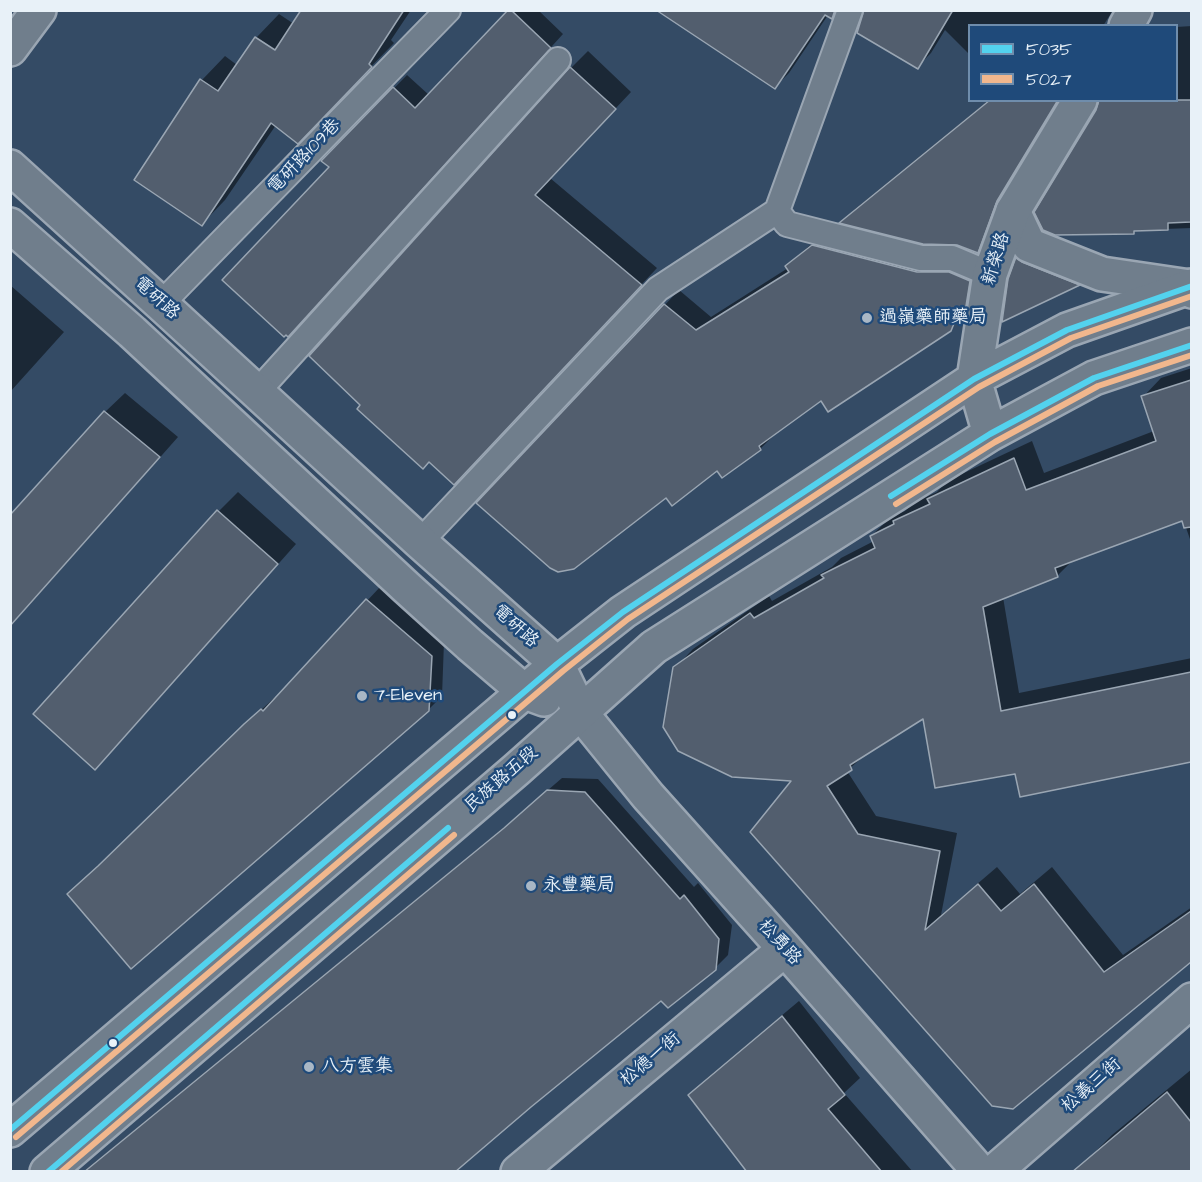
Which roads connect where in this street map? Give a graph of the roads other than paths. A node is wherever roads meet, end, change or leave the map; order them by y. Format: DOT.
graph roads {
  1 [pos="39,10"];
  2 [pos="448,10"];
  3 [pos="850,10"];
  4 [pos="1135,10"];
  5 [pos="1127,24"];
  6 [pos="10,49"];
  7 [pos="558,60"];
  8 [pos="1079,102"];
  9 [pos="10,167"];
  10 [pos="777,211"];
  11 [pos="1012,211"];
  12 [pos="10,225"];
  13 [pos="990,274"];
  14 [pos="1191,288"];
  15 [pos="161,304"];
  16 [pos="1191,345"];
  17 [pos="974,379"];
  18 [pos="257,392"];
  19 [pos="990,434"];
  20 [pos="420,542"];
  21 [pos="557,664"];
  22 [pos="525,692"];
  23 [pos="580,712"];
  24 [pos="785,949"];
  25 [pos="1191,1000"];
  26 [pos="10,1130"];
  27 [pos="47,1172"];
  28 [pos="518,1172"];
  29 [pos="980,1172"];
  30 [pos="994,1172"];
  1 -- 6 [label="street"];
  2 -- 15 [label="lane, 電研路109巷"];
  3 -- 10 [label="lane"];
  4 -- 5 [label="street"];
  7 -- 18 [label="lane"];
  8 -- 11 [label="street, 新榮路"];
  9 -- 15 [label="street, 電研路"];
  10 -- 13 [label="lane"];
  10 -- 20 [label="lane"];
  11 -- 13 [label="street, 新榮路"];
  11 -- 14 [label="street"];
  12 -- 22 [label="street"];
  13 -- 17 [label="street, 新榮路"];
  14 -- 17 [label="street"];
  15 -- 18 [label="street, 電研路"];
  16 -- 19 [label="street, 民族路五段"];
  17 -- 19 [label="street, 新榮路"];
  17 -- 21 [label="street"];
  18 -- 20 [label="street, 電研路"];
  19 -- 23 [label="street, 民族路五段"];
  20 -- 21 [label="street, 電研路"];
  21 -- 22 [label="street"];
  21 -- 23 [label="street, 電研路"];
  22 -- 23 [label="street"];
  22 -- 26 [label="street"];
  23 -- 24 [label="street, 松勇路"];
  23 -- 27 [label="street, 民族路五段"];
  24 -- 28 [label="street, 松德一街"];
  24 -- 29 [label="street, 松勇路"];
  25 -- 30 [label="street, 松義三街"];
}
